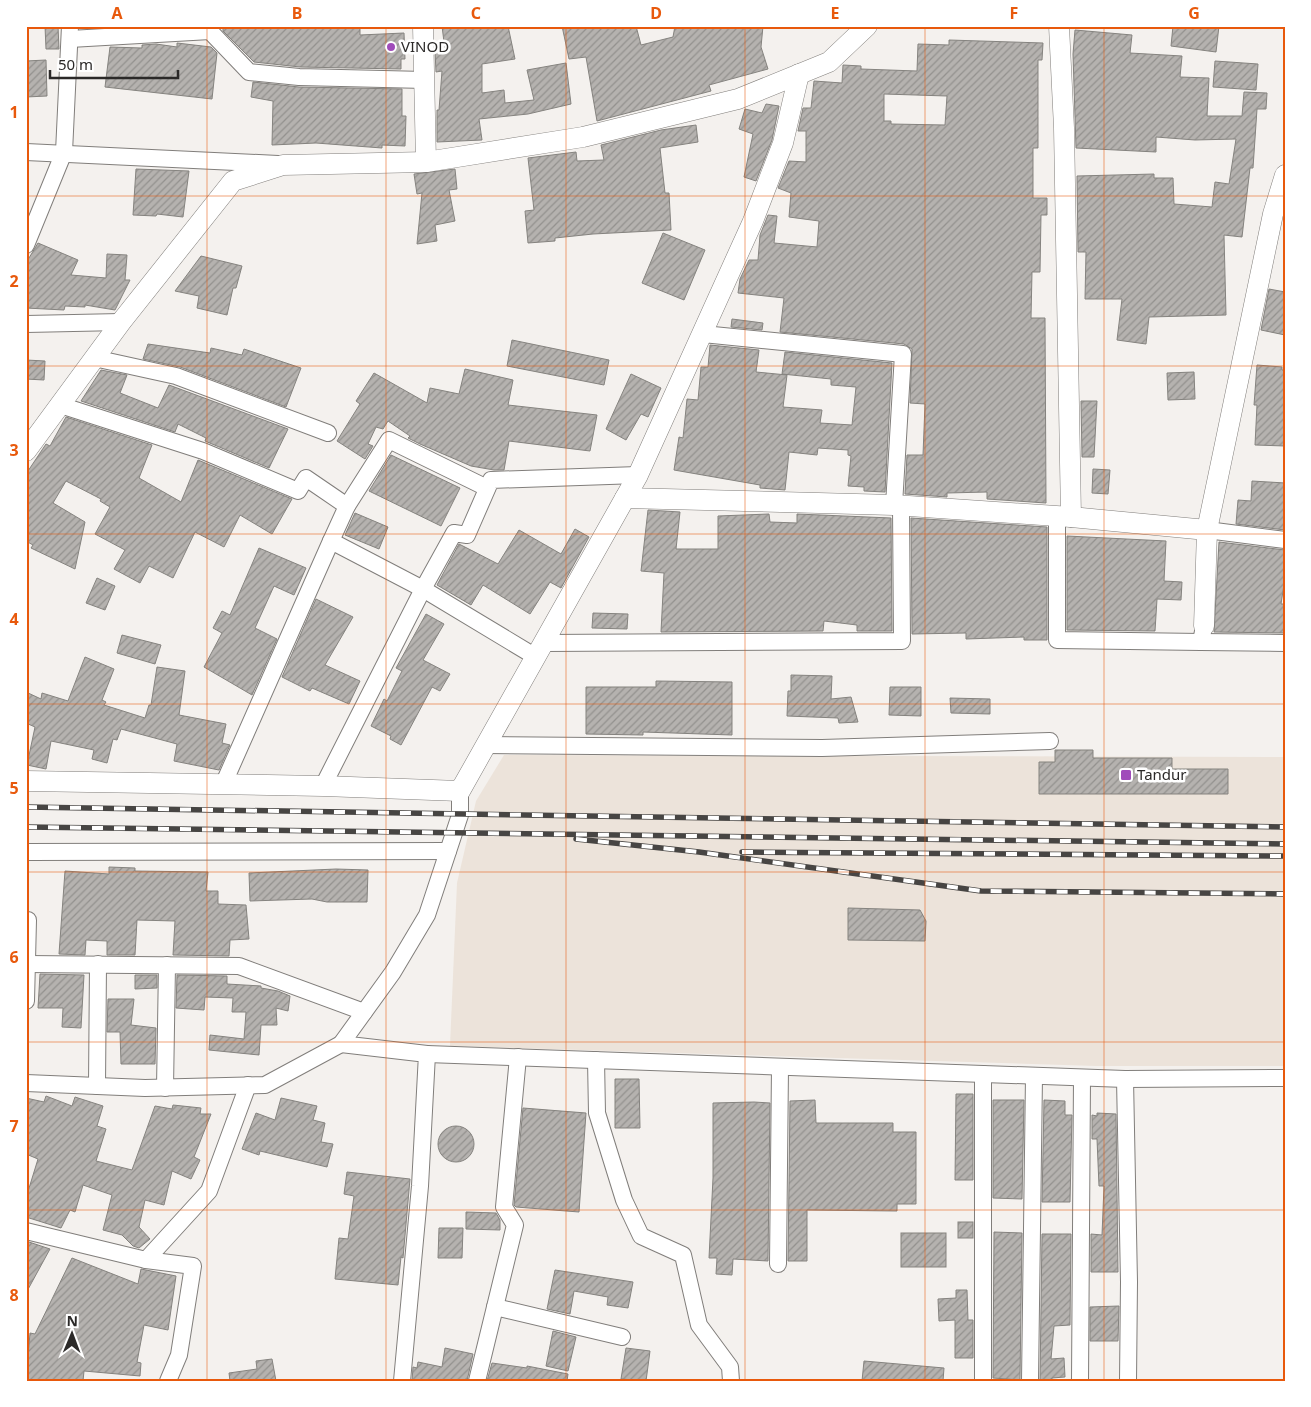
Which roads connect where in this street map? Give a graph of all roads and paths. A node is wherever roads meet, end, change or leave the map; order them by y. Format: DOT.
graph roads {
  1 [pos="423,26"];
  2 [pos="867,26"];
  3 [pos="1060,26"];
  4 [pos="207,29"];
  5 [pos="70,32"];
  6 [pos="799,74"];
  7 [pos="425,80"];
  8 [pos="26,152"];
  9 [pos="64,152"];
  10 [pos="426,162"];
  11 [pos="283,165"];
  12 [pos="1285,175"];
  13 [pos="1279,214"];
  14 [pos="26,245"];
  15 [pos="121,322"];
  16 [pos="26,324"];
  17 [pos="703,334"];
  18 [pos="94,358"];
  19 [pos="60,405"];
  20 [pos="328,434"];
  21 [pos="28,446"];
  22 [pos="638,475"];
  23 [pos="487,488"];
  24 [pos="625,498"];
  25 [pos="897,505"];
  26 [pos="347,506"];
  27 [pos="1064,517"];
  28 [pos="1207,530"];
  29 [pos="1285,540"];
  30 [pos="331,541"];
  31 [pos="422,589"];
  32 [pos="1202,634"];
  33 [pos="1285,644"];
  34 [pos="540,650"];
  35 [pos="1050,741"];
  36 [pos="486,745"];
  37 [pos="26,781"];
  38 [pos="223,785"];
  39 [pos="323,786"];
  40 [pos="460,791"];
  41 [pos="448,851"];
  42 [pos="26,852"];
  43 [pos="28,920"];
  44 [pos="27,964"];
  45 [pos="98,964"];
  46 [pos="167,965"];
  47 [pos="26,1001"];
  48 [pos="364,1012"];
  49 [pos="340,1044"];
  50 [pos="428,1054"];
  51 [pos="518,1057"];
  52 [pos="596,1060"];
  53 [pos="780,1067"];
  54 [pos="983,1074"];
  55 [pos="1034,1076"];
  56 [pos="1082,1078"];
  57 [pos="1285,1078"];
  58 [pos="1125,1079"];
  59 [pos="26,1083"];
  60 [pos="97,1086"];
  61 [pos="248,1086"];
  62 [pos="165,1088"];
  63 [pos="26,1230"];
  64 [pos="146,1260"];
  65 [pos="778,1264"];
  66 [pos="495,1307"];
  67 [pos="622,1337"];
  68 [pos="168,1381"];
  69 [pos="402,1381"];
  70 [pos="477,1381"];
  71 [pos="731,1381"];
  72 [pos="984,1381"];
  73 [pos="1030,1381"];
  74 [pos="1080,1381"];
  75 [pos="1128,1381"];
  1 -- 7 [label="street"];
  2 -- 6 [label="street"];
  3 -- 27 [label="street"];
  4 -- 5 [label="street"];
  4 -- 7 [label="street"];
  5 -- 9 [label="street"];
  6 -- 10 [label="street"];
  6 -- 17 [label="street"];
  7 -- 10 [label="street"];
  8 -- 9 [label="street"];
  9 -- 11 [label="street"];
  9 -- 14 [label="street"];
  10 -- 11 [label="street"];
  11 -- 15 [label="street"];
  12 -- 13 [label="street"];
  13 -- 28 [label="street"];
  15 -- 16 [label="street"];
  15 -- 18 [label="street"];
  17 -- 22 [label="street"];
  17 -- 25 [label="street"];
  18 -- 19 [label="street"];
  18 -- 20 [label="street"];
  19 -- 21 [label="street"];
  19 -- 26 [label="street"];
  22 -- 23 [label="street"];
  22 -- 24 [label="street"];
  23 -- 26 [label="street"];
  23 -- 31 [label="street"];
  24 -- 25 [label="street"];
  24 -- 34 [label="street"];
  25 -- 27 [label="street"];
  25 -- 34 [label="street"];
  26 -- 30 [label="street"];
  27 -- 28 [label="street"];
  27 -- 32 [label="street"];
  28 -- 29 [label="street"];
  28 -- 32 [label="street"];
  30 -- 31 [label="street"];
  30 -- 38 [label="street"];
  31 -- 34 [label="street"];
  31 -- 39 [label="street"];
  32 -- 33 [label="street"];
  34 -- 36 [label="street"];
  35 -- 36 [label="street"];
  36 -- 40 [label="street"];
  37 -- 38 [label="street"];
  38 -- 39 [label="street"];
  39 -- 40 [label="street"];
  40 -- 41 [label="street"];
  41 -- 42 [label="street"];
  41 -- 48 [label="street"];
  43 -- 44 [label="street"];
  44 -- 45 [label="street"];
  44 -- 47 [label="street"];
  45 -- 46 [label="street"];
  45 -- 60 [label="street"];
  46 -- 48 [label="street"];
  46 -- 62 [label="street"];
  48 -- 49 [label="street"];
  49 -- 50 [label="street"];
  49 -- 61 [label="street"];
  50 -- 51 [label="street"];
  50 -- 69 [label="street"];
  51 -- 52 [label="street"];
  51 -- 66 [label="street"];
  52 -- 53 [label="street"];
  52 -- 71 [label="street"];
  53 -- 54 [label="street"];
  53 -- 65 [label="street"];
  54 -- 55 [label="street"];
  54 -- 72 [label="street"];
  55 -- 56 [label="street"];
  55 -- 73 [label="street"];
  56 -- 58 [label="street"];
  56 -- 74 [label="street"];
  57 -- 58 [label="street"];
  58 -- 75 [label="street"];
  59 -- 60 [label="street"];
  60 -- 62 [label="street"];
  61 -- 62 [label="street"];
  61 -- 64 [label="street"];
  63 -- 64 [label="street"];
  64 -- 68 [label="street"];
  66 -- 67 [label="street"];
  66 -- 70 [label="street"];
}
